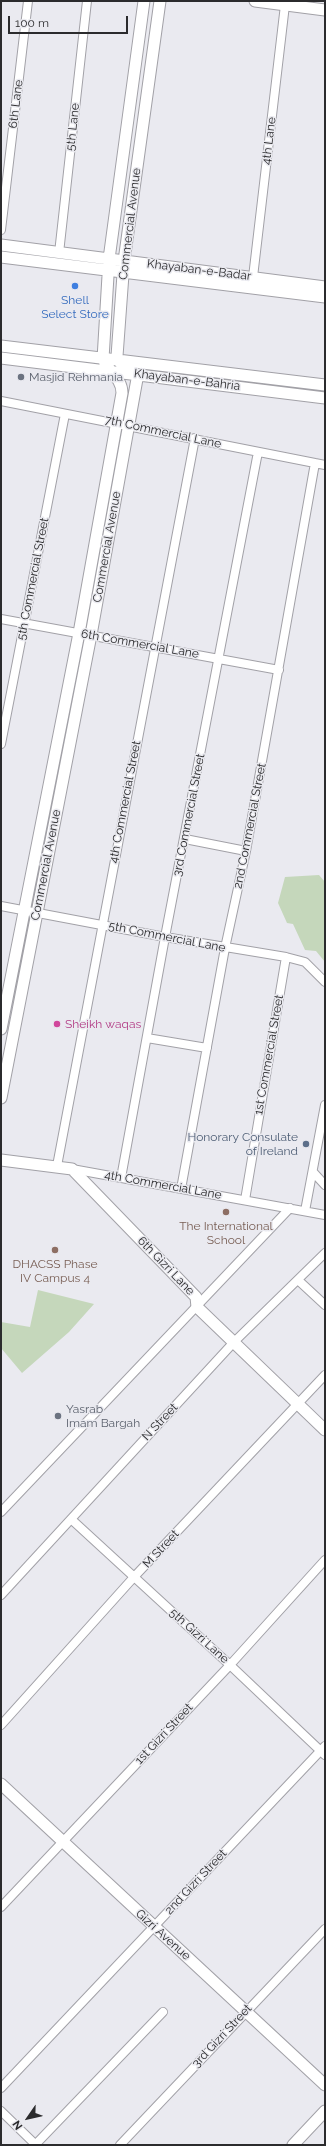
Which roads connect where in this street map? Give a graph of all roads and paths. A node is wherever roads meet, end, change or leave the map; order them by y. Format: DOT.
graph roads {
  1 [pos="28,1"];
  2 [pos="87,1"];
  3 [pos="144,1"];
  4 [pos="160,1"];
  5 [pos="255,1"];
  6 [pos="285,5"];
  7 [pos="325,10"];
  8 [pos="1,230"];
  9 [pos="1,245"];
  10 [pos="59,253"];
  11 [pos="1,257"];
  12 [pos="109,259"];
  13 [pos="124,267"];
  14 [pos="108,270"];
  15 [pos="253,277"];
  16 [pos="325,287"];
  17 [pos="325,297"];
  18 [pos="104,341"];
  19 [pos="1,346"];
  20 [pos="82,356"];
  21 [pos="1,358"];
  22 [pos="102,359"];
  23 [pos="117,360"];
  24 [pos="111,371"];
  25 [pos="136,374"];
  26 [pos="269,378"];
  27 [pos="325,385"];
  28 [pos="268,391"];
  29 [pos="325,398"];
  30 [pos="1,401"];
  31 [pos="65,414"];
  32 [pos="117,422"];
  33 [pos="130,425"];
  34 [pos="195,438"];
  35 [pos="258,452"];
  36 [pos="315,463"];
  37 [pos="325,465"];
  38 [pos="1,619"];
  39 [pos="24,623"];
  40 [pos="79,633"];
  41 [pos="91,635"];
  42 [pos="155,646"];
  43 [pos="218,658"];
  44 [pos="279,670"];
  45 [pos="1,744"];
  46 [pos="184,840"];
  47 [pos="246,851"];
  48 [pos="1,906"];
  49 [pos="24,911"];
  50 [pos="37,913"];
  51 [pos="102,924"];
  52 [pos="165,938"];
  53 [pos="225,948"];
  54 [pos="286,957"];
  55 [pos="325,982"];
  56 [pos="1,1029"];
  57 [pos="146,1038"];
  58 [pos="207,1048"];
  59 [pos="1,1098"];
  60 [pos="325,1105"];
  61 [pos="1,1160"];
  62 [pos="57,1166"];
  63 [pos="72,1169"];
  64 [pos="313,1172"];
  65 [pos="121,1178"];
  66 [pos="325,1185"];
  67 [pos="181,1189"];
  68 [pos="245,1200"];
  69 [pos="290,1208"];
  70 [pos="305,1211"];
  71 [pos="325,1215"];
  72 [pos="325,1254"];
  73 [pos="298,1280"];
  74 [pos="325,1306"];
  75 [pos="197,1307"];
  76 [pos="234,1342"];
  77 [pos="325,1375"];
  78 [pos="297,1404"];
  79 [pos="325,1430"];
  80 [pos="1,1512"];
  81 [pos="71,1519"];
  82 [pos="325,1560"];
  83 [pos="134,1577"];
  84 [pos="1,1595"];
  85 [pos="230,1664"];
  86 [pos="1,1725"];
  87 [pos="323,1751"];
  88 [pos="1,1784"];
  89 [pos="62,1842"];
  90 [pos="1,1907"];
  91 [pos="154,1927"];
  92 [pos="325,1929"];
  93 [pos="246,2010"];
  94 [pos="163,2012"];
  95 [pos="325,2085"];
  96 [pos="1,2088"];
  97 [pos="1,2111"];
  98 [pos="325,2111"];
  99 [pos="325,2121"];
  100 [pos="35,2145"];
  101 [pos="120,2145"];
  102 [pos="293,2145"];
  103 [pos="303,2145"];
  1 -- 8 [label="street, 6th Lane"];
  2 -- 10 [label="street, 5th Lane"];
  3 -- 12 [label="main road, Commercial Avenue"];
  4 -- 13 [label="main road, Commercial Avenue"];
  5 -- 6 [label="main road"];
  6 -- 7 [label="main road"];
  6 -- 15 [label="street, 4th Lane"];
  9 -- 10 [label="main road, Khayaban-e-Badar"];
  10 -- 12 [label="main road, Khayaban-e-Badar"];
  11 -- 14 [label="main road, Khayaban-e-Badar"];
  12 -- 13 [label="main road, Khayaban-e-Badar"];
  12 -- 14 [label="main road, Commercial Avenue"];
  13 -- 14 [label="main road, Khayaban-e-Badar"];
  13 -- 15 [label="main road, Khayaban-e-Badar"];
  13 -- 17 [label="main road, Khayaban-e-Badar"];
  13 -- 23 [label="main road, Commercial Avenue"];
  14 -- 18 [label="main road, Commercial Avenue"];
  15 -- 16 [label="main road, Khayaban-e-Badar"];
  18 -- 20 [label="main road"];
  18 -- 22 [label="main road, Commercial Avenue"];
  19 -- 20 [label="main road, Khayaban-e-Bahria"];
  20 -- 22 [label="main road, Khayaban-e-Bahria"];
  21 -- 24 [label="main road, Khayaban-e-Bahria"];
  22 -- 23 [label="main road, Khayaban-e-Bahria"];
  22 -- 24 [label="main road, Commercial Avenue"];
  23 -- 25 [label="main road"];
  23 -- 26 [label="main road, Khayaban-e-Bahria"];
  24 -- 25 [label="main road, Khayaban-e-Bahria"];
  24 -- 32 [label="main road, Commercial Avenue"];
  25 -- 28 [label="main road, Khayaban-e-Bahria"];
  25 -- 33 [label="main road, Commercial Avenue"];
  26 -- 27 [label="main road, Khayaban-e-Bahria"];
  26 -- 28 [label="main road"];
  28 -- 29 [label="main road, Khayaban-e-Bahria"];
  30 -- 31 [label="street, 7th Commercial Lane"];
  31 -- 32 [label="street, 7th Commercial Lane"];
  31 -- 39 [label="street, 5th Commercial Street"];
  32 -- 33 [label="street, 7th Commercial Lane"];
  32 -- 40 [label="main road, Commercial Avenue"];
  33 -- 34 [label="street, 7th Commercial Lane"];
  33 -- 41 [label="main road, Commercial Avenue"];
  34 -- 35 [label="street, 7th Commercial Lane"];
  34 -- 42 [label="street, 4th Commercial Street"];
  35 -- 36 [label="street, 7th Commercial Lane"];
  35 -- 43 [label="street, 3rd Commercial Street"];
  36 -- 37 [label="street, 7th Commercial Lane"];
  36 -- 44 [label="street, 2nd Commercial Street"];
  38 -- 39 [label="street, 6th Commercial Lane"];
  39 -- 40 [label="street, 6th Commercial Lane"];
  39 -- 45 [label="street, 5th Commercial Street"];
  40 -- 41 [label="street, 6th Commercial Lane"];
  40 -- 49 [label="main road, Commercial Avenue"];
  41 -- 42 [label="street, 6th Commercial Lane"];
  41 -- 50 [label="main road, Commercial Avenue"];
  42 -- 43 [label="street, 6th Commercial Lane"];
  42 -- 51 [label="street, 4th Commercial Street"];
  43 -- 44 [label="street, 6th Commercial Lane"];
  43 -- 46 [label="street, 3rd Commercial Street"];
  44 -- 47 [label="street, 2nd Commercial Street"];
  46 -- 47 [label="street"];
  46 -- 52 [label="street, 3rd Commercial Street"];
  47 -- 53 [label="street, 2nd Commercial Street"];
  48 -- 49 [label="street, 5th Commercial Lane"];
  49 -- 50 [label="street, 5th Commercial Lane"];
  49 -- 56 [label="main road, Commercial Avenue"];
  50 -- 51 [label="street, 5th Commercial Lane"];
  50 -- 59 [label="main road, Commercial Avenue"];
  51 -- 52 [label="street, 5th Commercial Lane"];
  51 -- 62 [label="street, 4th Commercial Street"];
  52 -- 53 [label="street, 5th Commercial Lane"];
  52 -- 57 [label="street, 3rd Commercial Street"];
  53 -- 54 [label="street, 5th Commercial Lane"];
  53 -- 58 [label="street, 2nd Commercial Street"];
  54 -- 55 [label="street, 5th Commercial Lane"];
  54 -- 68 [label="street, 1st Commercial Street"];
  57 -- 58 [label="street"];
  57 -- 65 [label="street, 3rd Commercial Street"];
  58 -- 67 [label="street, 2nd Commercial Street"];
  60 -- 64 [label="street"];
  61 -- 62 [label="main road, 4th Commercial Lane"];
  62 -- 63 [label="main road, 4th Commercial Lane"];
  63 -- 65 [label="street, 4th Commercial Lane"];
  63 -- 75 [label="main road, 6th Gizri Lane"];
  64 -- 66 [label="street"];
  64 -- 70 [label="street"];
  65 -- 67 [label="street, 4th Commercial Lane"];
  67 -- 68 [label="street, 4th Commercial Lane"];
  68 -- 69 [label="street, 4th Commercial Lane"];
  69 -- 70 [label="street, 4th Commercial Lane"];
  69 -- 75 [label="street"];
  70 -- 71 [label="street, 4th Commercial Lane"];
  72 -- 73 [label="street, N Street"];
  73 -- 74 [label="street"];
  73 -- 76 [label="street, N Street"];
  75 -- 76 [label="main road, 6th Gizri Lane"];
  75 -- 80 [label="street"];
  76 -- 78 [label="main road, 6th Gizri Lane"];
  76 -- 81 [label="street, N Street"];
  77 -- 78 [label="street, M Street"];
  78 -- 79 [label="main road, 6th Gizri Lane"];
  78 -- 83 [label="street, M Street"];
  81 -- 83 [label="street, 5th Gizri Lane"];
  81 -- 84 [label="street, N Street"];
  82 -- 85 [label="street, 1st Gizri Street"];
  83 -- 85 [label="street, 5th Gizri Lane"];
  83 -- 86 [label="street, M Street"];
  85 -- 87 [label="street, 5th Gizri Lane"];
  85 -- 89 [label="street, 1st Gizri Street"];
  87 -- 91 [label="street, 2nd Gizri Street"];
  88 -- 89 [label="main road, Gizri Avenue"];
  89 -- 90 [label="street, 1st Gizri Street"];
  89 -- 91 [label="main road, Gizri Avenue"];
  91 -- 93 [label="main road, Gizri Avenue"];
  91 -- 96 [label="street, 2nd Gizri Street"];
  92 -- 93 [label="street, 3rd Gizri Street"];
  93 -- 95 [label="main road, Gizri Avenue"];
  93 -- 101 [label="street, 3rd Gizri Street"];
  94 -- 100 [label="street"];
  97 -- 100 [label="street"];
  98 -- 102 [label="main road"];
  99 -- 103 [label="main road"];
}
